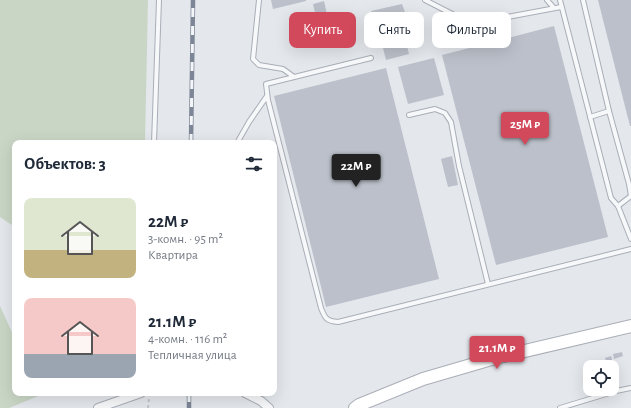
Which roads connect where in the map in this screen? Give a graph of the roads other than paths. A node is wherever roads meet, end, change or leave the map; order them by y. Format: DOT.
graph roads {
  1 [pos="159,0"];
  2 [pos="259,0"];
  3 [pos="425,0"];
  4 [pos="547,0"];
  5 [pos="560,0"];
  6 [pos="583,0"];
  7 [pos="561,7"];
  8 [pos="554,8"];
  9 [pos="371,58"];
  10 [pos="294,77"];
  11 [pos="267,96"];
  12 [pos="609,111"];
  13 [pos="409,115"];
  14 [pos="590,117"];
  15 [pos="154,140"];
  16 [pos="239,140"];
  17 [pos="631,196"];
  18 [pos="618,206"];
  19 [pos="631,239"];
  20 [pos="631,249"];
  21 [pos="488,284"];
  22 [pos="631,326"];
  23 [pos="631,329"];
  24 [pos="631,388"];
  25 [pos="132,396"];
  26 [pos="252,396"];
  27 [pos="357,406"];
  28 [pos="98,408"];
  29 [pos="269,408"];
  30 [pos="560,408"];
  1 -- 15 [label="lane"];
  2 -- 10 [label="lane"];
  3 -- 8 [label="lane"];
  4 -- 8 [label="lane"];
  5 -- 7 [label="lane"];
  6 -- 12 [label="lane"];
  7 -- 8 [label="lane"];
  7 -- 14 [label="lane"];
  9 -- 10 [label="lane"];
  10 -- 11 [label="lane"];
  11 -- 16 [label="lane"];
  11 -- 21 [label="lane"];
  12 -- 14 [label="lane"];
  12 -- 17 [label="lane"];
  13 -- 21 [label="lane"];
  14 -- 18 [label="lane"];
  17 -- 18 [label="lane"];
  18 -- 19 [label="lane"];
  20 -- 21 [label="lane"];
  22 -- 23 [label="street"];
  22 -- 27 [label="street"];
  24 -- 30 [label="lane"];
  25 -- 28 [label="street"];
  26 -- 29 [label="street"];
}
